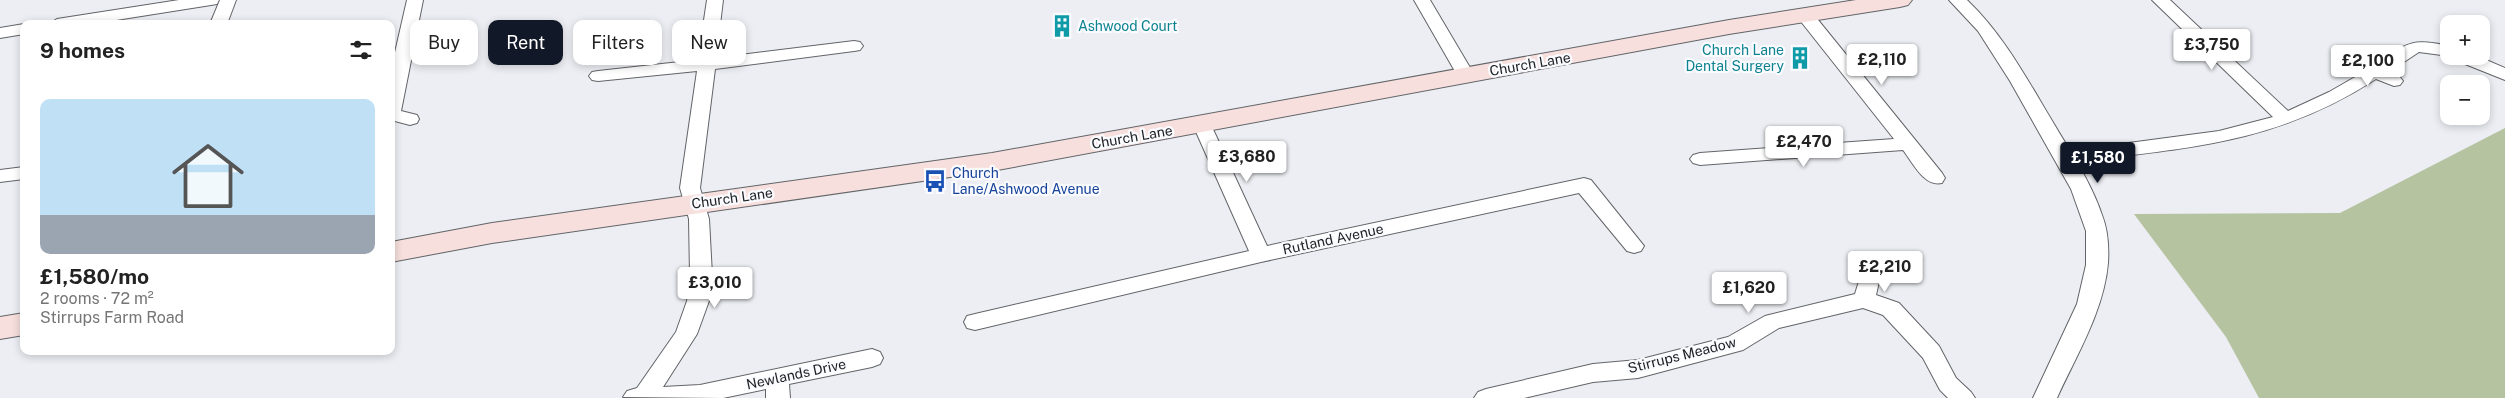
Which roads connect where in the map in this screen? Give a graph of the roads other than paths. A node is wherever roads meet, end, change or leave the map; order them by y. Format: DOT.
graph roads {
  1 [pos="211,0"];
  2 [pos="228,0"];
  3 [pos="415,0"];
  4 [pos="715,0"];
  5 [pos="1422,0"];
  6 [pos="1900,0"];
  7 [pos="1957,0"];
  8 [pos="2160,0"];
  9 [pos="1804,14"];
  10 [pos="83,20"];
  11 [pos="220,20"];
  12 [pos="20,30"];
  13 [pos="0,33"];
  14 [pos="854,46"];
  15 [pos="2440,49"];
  16 [pos="2356,63"];
  17 [pos="2482,65"];
  18 [pos="705,66"];
  19 [pos="2375,72"];
  20 [pos="2505,75"];
  21 [pos="598,76"];
  22 [pos="1466,76"];
  23 [pos="2394,81"];
  24 [pos="395,95"];
  25 [pos="395,115"];
  26 [pos="2286,118"];
  27 [pos="410,119"];
  28 [pos="1202,125"];
  29 [pos="1906,144"];
  30 [pos="2106,152"];
  31 [pos="1700,159"];
  32 [pos="20,174"];
  33 [pos="0,176"];
  34 [pos="1936,178"];
  35 [pos="693,203"];
  36 [pos="1634,246"];
  37 [pos="395,251"];
  38 [pos="1261,254"];
  39 [pos="1870,273"];
  40 [pos="1863,300"];
  41 [pos="975,322"];
  42 [pos="20,325"];
  43 [pos="0,328"];
  44 [pos="872,358"];
  45 [pos="777,388"];
  46 [pos="1559,391"];
  47 [pos="638,397"];
  48 [pos="1486,398"];
  49 [pos="1963,398"];
  50 [pos="2045,398"];
  1 -- 10 [label="street"];
  2 -- 11 [label="street"];
  3 -- 24 [label="street"];
  4 -- 18 [label="street"];
  5 -- 22 [label="street"];
  6 -- 9 [label="main road, Church Lane"];
  7 -- 50 [label="street"];
  8 -- 26 [label="street"];
  9 -- 22 [label="main road, Church Lane"];
  9 -- 29 [label="street"];
  12 -- 13 [label="street"];
  14 -- 18 [label="street"];
  15 -- 19 [label="street"];
  16 -- 19 [label="street"];
  17 -- 20 [label="street"];
  18 -- 21 [label="street"];
  18 -- 35 [label="street"];
  19 -- 23 [label="street"];
  19 -- 26 [label="street"];
  22 -- 28 [label="main road, Church Lane"];
  25 -- 27 [label="street"];
  26 -- 30 [label="street"];
  28 -- 35 [label="main road, Church Lane"];
  28 -- 38 [label="street"];
  29 -- 31 [label="street"];
  29 -- 34 [label="street"];
  32 -- 33 [label="street"];
  35 -- 37 [label="main road, Church Lane"];
  35 -- 47 [label="street"];
  36 -- 38 [label="street, Rutland Avenue"];
  38 -- 41 [label="street, Rutland Avenue"];
  39 -- 40 [label="street"];
  40 -- 46 [label="street, Stirrups Meadow"];
  40 -- 49 [label="street, Stirrups Meadow"];
  42 -- 43 [label="main road"];
  44 -- 45 [label="street, Newlands Drive"];
  45 -- 47 [label="street, Newlands Drive"];
  46 -- 48 [label="street, Stirrups Meadow"];
}
